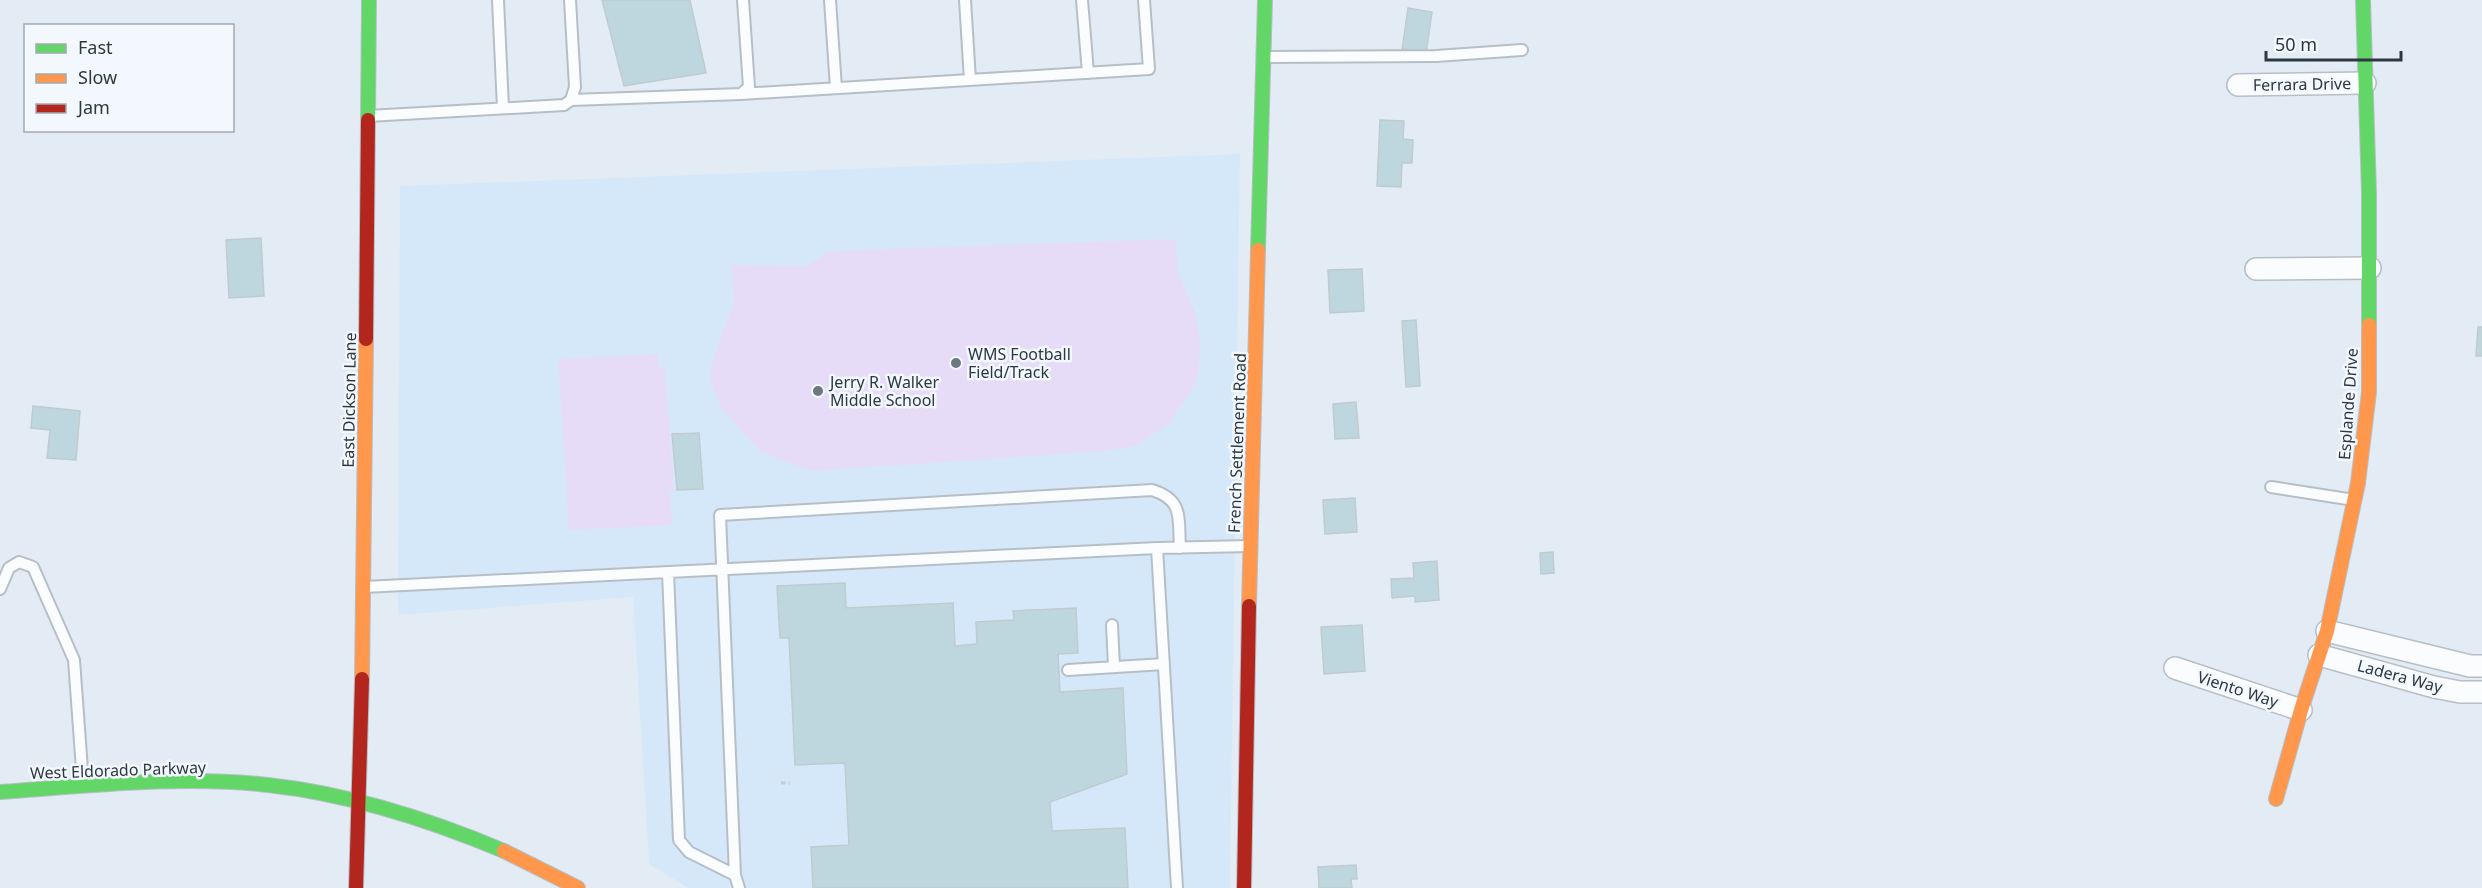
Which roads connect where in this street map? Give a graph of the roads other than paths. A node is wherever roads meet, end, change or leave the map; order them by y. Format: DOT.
graph roads {
  1 [pos="369,0"];
  2 [pos="498,0"];
  3 [pos="570,0"];
  4 [pos="743,0"];
  5 [pos="830,0"];
  6 [pos="965,0"];
  7 [pos="1082,0"];
  8 [pos="1144,0"];
  9 [pos="1265,0"];
  10 [pos="2363,0"];
  11 [pos="1522,50"];
  12 [pos="1264,57"];
  13 [pos="1088,73"];
  14 [pos="970,80"];
  15 [pos="2365,83"];
  16 [pos="2238,86"];
  17 [pos="836,88"];
  18 [pos="741,94"];
  19 [pos="571,100"];
  20 [pos="503,108"];
  21 [pos="368,116"];
  22 [pos="2370,268"];
  23 [pos="2256,269"];
  24 [pos="2271,487"];
  25 [pos="2354,500"];
  26 [pos="1250,546"];
  27 [pos="1157,548"];
  28 [pos="1180,548"];
  29 [pos="721,569"];
  30 [pos="668,572"];
  31 [pos="364,586"];
  32 [pos="0,589"];
  33 [pos="1112,625"];
  34 [pos="2327,631"];
  35 [pos="2382,643"];
  36 [pos="2319,655"];
  37 [pos="1164,664"];
  38 [pos="2482,666"];
  39 [pos="1114,667"];
  40 [pos="2175,668"];
  41 [pos="2375,669"];
  42 [pos="1068,670"];
  43 [pos="2482,692"];
  44 [pos="2301,710"];
  45 [pos="83,786"];
  46 [pos="0,792"];
  47 [pos="2276,799"];
  48 [pos="357,800"];
  49 [pos="735,875"];
  50 [pos="356,888"];
  51 [pos="578,888"];
  52 [pos="739,888"];
  53 [pos="1177,888"];
  54 [pos="1244,888"];
  1 -- 21 [label="street, East Dickson Lane"];
  2 -- 20 [label="lane"];
  3 -- 19 [label="lane"];
  4 -- 18 [label="lane"];
  5 -- 17 [label="lane"];
  6 -- 14 [label="lane"];
  7 -- 13 [label="lane"];
  8 -- 13 [label="lane"];
  9 -- 12 [label="street, French Settlement Road"];
  10 -- 15 [label="street, Esplande Drive"];
  11 -- 12 [label="lane"];
  12 -- 26 [label="street, French Settlement Road"];
  13 -- 14 [label="lane"];
  14 -- 17 [label="lane"];
  15 -- 16 [label="street, Ferrara Drive"];
  15 -- 22 [label="street, Esplande Drive"];
  17 -- 18 [label="lane"];
  18 -- 19 [label="lane"];
  19 -- 20 [label="lane"];
  20 -- 21 [label="lane"];
  21 -- 31 [label="street, East Dickson Lane"];
  22 -- 23 [label="street"];
  22 -- 25 [label="street, Esplande Drive"];
  24 -- 25 [label="lane"];
  25 -- 34 [label="street, Esplande Drive"];
  26 -- 28 [label="lane"];
  26 -- 54 [label="street, French Settlement Road"];
  27 -- 28 [label="lane"];
  27 -- 29 [label="lane"];
  27 -- 37 [label="lane"];
  28 -- 29 [label="lane"];
  29 -- 30 [label="lane"];
  29 -- 49 [label="lane"];
  30 -- 31 [label="lane"];
  30 -- 49 [label="lane"];
  31 -- 48 [label="street, East Dickson Lane"];
  32 -- 45 [label="lane"];
  33 -- 39 [label="lane"];
  34 -- 35 [label="street, Ladera Way"];
  34 -- 36 [label="street, Esplande Drive"];
  35 -- 38 [label="street, Ladera Way"];
  35 -- 41 [label="street"];
  36 -- 41 [label="street, Ladera Way"];
  36 -- 44 [label="street, Esplande Drive"];
  37 -- 39 [label="lane"];
  37 -- 53 [label="lane"];
  38 -- 43 [label="street"];
  39 -- 42 [label="lane"];
  40 -- 44 [label="street, Viento Way"];
  41 -- 43 [label="street, Ladera Way"];
  44 -- 47 [label="street, Esplande Drive"];
  45 -- 46 [label="street, West Eldorado Parkway"];
  45 -- 48 [label="street, West Eldorado Parkway"];
  48 -- 50 [label="street, East Dickson Lane"];
  48 -- 51 [label="street, West Eldorado Parkway"];
  49 -- 52 [label="lane"];
}
